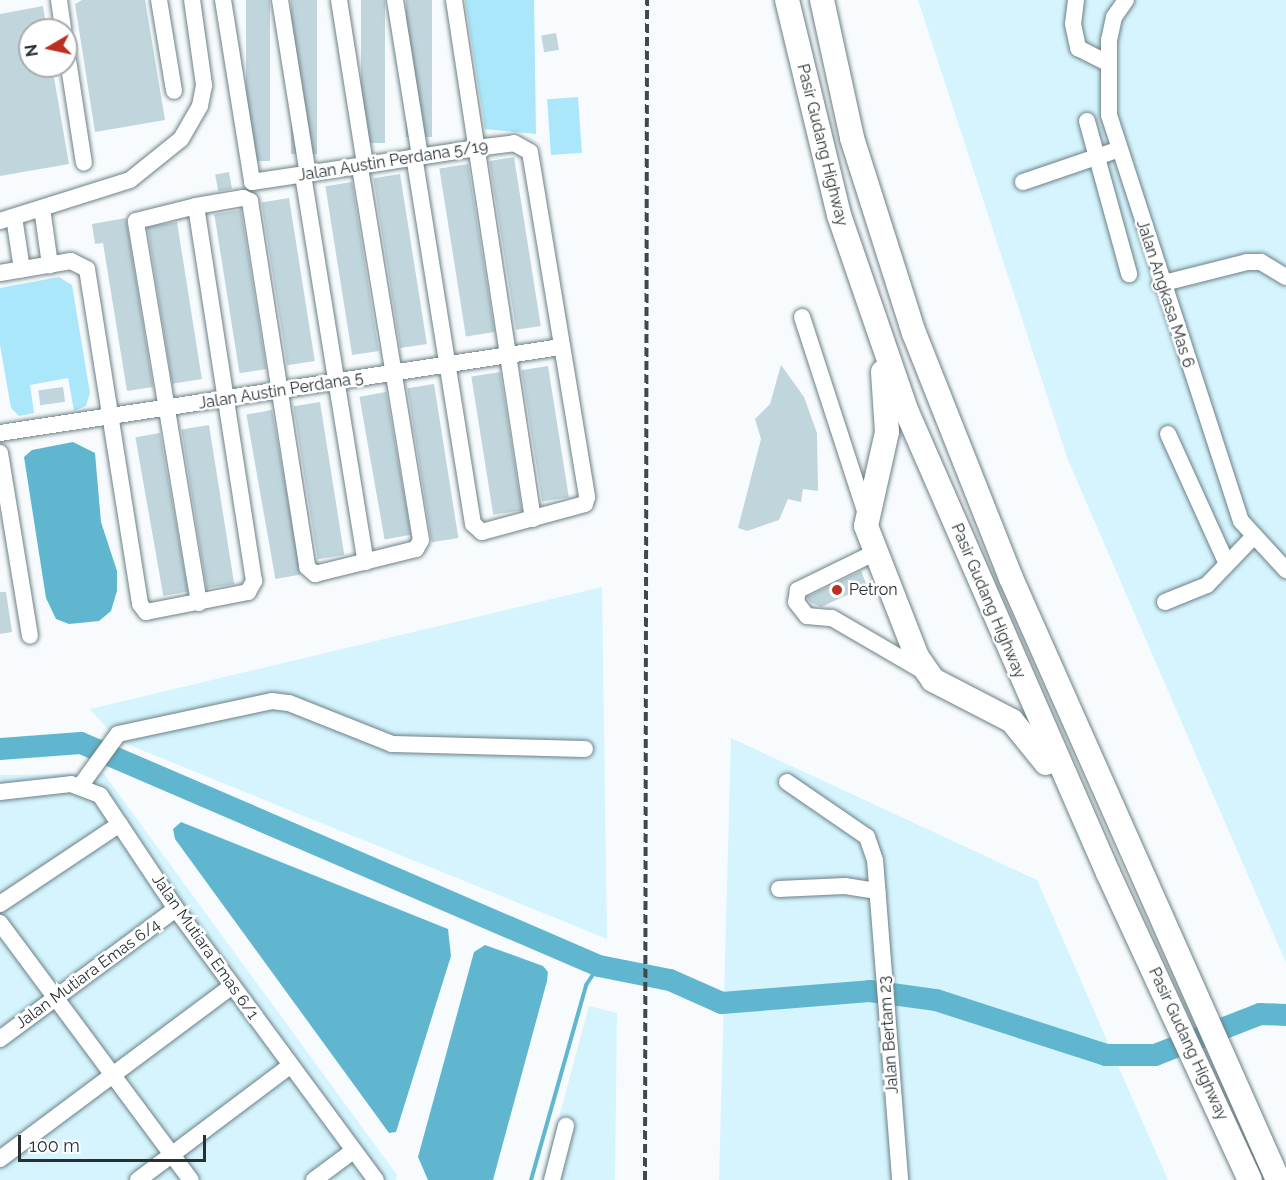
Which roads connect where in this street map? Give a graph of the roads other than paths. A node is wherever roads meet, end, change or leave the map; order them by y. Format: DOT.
graph roads {
  1 [pos="58,0"];
  2 [pos="159,0"];
  3 [pos="192,0"];
  4 [pos="224,0"];
  5 [pos="280,0"];
  6 [pos="339,0"];
  7 [pos="395,0"];
  8 [pos="454,0"];
  9 [pos="787,0"];
  10 [pos="822,0"];
  11 [pos="1076,0"];
  12 [pos="1126,0"];
  13 [pos="61,18"];
  14 [pos="1109,64"];
  15 [pos="71,78"];
  16 [pos="174,91"];
  17 [pos="1087,121"];
  18 [pos="476,148"];
  19 [pos="1120,149"];
  20 [pos="417,157"];
  21 [pos="1096,157"];
  22 [pos="84,163"];
  23 [pos="363,166"];
  24 [pos="305,175"];
  25 [pos="1023,182"];
  26 [pos="196,206"];
  27 [pos="38,209"];
  28 [pos="7,219"];
  29 [pos="46,266"];
  30 [pos="12,271"];
  31 [pos="1130,274"];
  32 [pos="1286,278"];
  33 [pos="1160,284"];
  34 [pos="802,317"];
  35 [pos="876,330"];
  36 [pos="561,347"];
  37 [pos="507,355"];
  38 [pos="449,364"];
  39 [pos="394,373"];
  40 [pos="336,382"];
  41 [pos="280,391"];
  42 [pos="224,400"];
  43 [pos="166,409"];
  44 [pos="111,417"];
  45 [pos="0,433"];
  46 [pos="1168,434"];
  47 [pos="0,453"];
  48 [pos="866,514"];
  49 [pos="533,519"];
  50 [pos="1254,536"];
  51 [pos="874,553"];
  52 [pos="366,562"];
  53 [pos="1226,562"];
  54 [pos="1286,570"];
  55 [pos="1165,602"];
  56 [pos="199,603"];
  57 [pos="30,636"];
  58 [pos="927,673"];
  59 [pos="585,748"];
  60 [pos="86,778"];
  61 [pos="787,782"];
  62 [pos="0,792"];
  63 [pos="120,824"];
  64 [pos="1108,873"];
  65 [pos="778,889"];
  66 [pos="878,891"];
  67 [pos="0,904"];
  68 [pos="176,909"];
  69 [pos="0,923"];
  70 [pos="232,986"];
  71 [pos="56,998"];
  72 [pos="0,1039"];
  73 [pos="290,1066"];
  74 [pos="112,1075"];
  75 [pos="566,1126"];
  76 [pos="353,1151"];
  77 [pos="171,1155"];
  78 [pos="0,1159"];
  79 [pos="138,1180"];
  80 [pos="191,1180"];
  81 [pos="314,1180"];
  82 [pos="376,1180"];
  83 [pos="552,1180"];
  84 [pos="900,1180"];
  85 [pos="1250,1180"];
  86 [pos="1278,1180"];
  1 -- 13 [label="street"];
  2 -- 16 [label="street"];
  3 -- 27 [label="street"];
  4 -- 24 [label="street, Jalan Austin Perdana 5/19"];
  5 -- 24 [label="street"];
  6 -- 23 [label="street"];
  7 -- 20 [label="street"];
  8 -- 18 [label="street"];
  9 -- 35 [label="highway, Pasir Gudang Highway"];
  10 -- 86 [label="highway, Pasir Gudang Highway"];
  11 -- 14 [label="street"];
  12 -- 14 [label="street, Jalan Angkasa Mas 6"];
  14 -- 19 [label="street, Jalan Angkasa Mas 6"];
  15 -- 22 [label="street"];
  17 -- 21 [label="street"];
  18 -- 20 [label="street, Jalan Austin Perdana 5/19"];
  18 -- 36 [label="street, Jalan Austin Perdana 5/19"];
  18 -- 37 [label="street"];
  19 -- 21 [label="street"];
  19 -- 33 [label="street, Jalan Angkasa Mas 6"];
  20 -- 23 [label="street, Jalan Austin Perdana 5/19"];
  20 -- 38 [label="street"];
  21 -- 25 [label="street"];
  21 -- 31 [label="street"];
  23 -- 24 [label="street, Jalan Austin Perdana 5/19"];
  23 -- 39 [label="street"];
  24 -- 40 [label="street"];
  26 -- 41 [label="street"];
  26 -- 42 [label="street"];
  26 -- 43 [label="street"];
  27 -- 28 [label="street"];
  27 -- 29 [label="street"];
  28 -- 30 [label="street"];
  29 -- 30 [label="street"];
  29 -- 44 [label="street"];
  32 -- 33 [label="street"];
  33 -- 50 [label="street, Jalan Angkasa Mas 6"];
  34 -- 48 [label="street"];
  35 -- 48 [label="highway"];
  35 -- 64 [label="highway, Pasir Gudang Highway"];
  36 -- 37 [label="street, Jalan Austin Perdana 5"];
  36 -- 49 [label="street"];
  37 -- 38 [label="street, Jalan Austin Perdana 5"];
  37 -- 49 [label="street"];
  38 -- 39 [label="street, Jalan Austin Perdana 5"];
  38 -- 49 [label="street"];
  39 -- 40 [label="street, Jalan Austin Perdana 5"];
  39 -- 52 [label="street"];
  40 -- 41 [label="street, Jalan Austin Perdana 5"];
  40 -- 52 [label="street"];
  41 -- 42 [label="street, Jalan Austin Perdana 5"];
  41 -- 52 [label="street"];
  42 -- 43 [label="street, Jalan Austin Perdana 5"];
  42 -- 56 [label="street"];
  43 -- 44 [label="street, Jalan Austin Perdana 5"];
  43 -- 56 [label="street"];
  44 -- 45 [label="street, Jalan Austin Perdana 5"];
  44 -- 56 [label="street"];
  46 -- 53 [label="street"];
  47 -- 57 [label="street"];
  48 -- 51 [label="highway"];
  50 -- 53 [label="street"];
  50 -- 54 [label="street, Jalan Angkasa Mas 6"];
  51 -- 58 [label="highway"];
  51 -- 58 [label="street"];
  53 -- 55 [label="street"];
  58 -- 64 [label="highway"];
  59 -- 60 [label="street"];
  60 -- 62 [label="street"];
  60 -- 63 [label="street, Jalan Mutiara Emas 6/1"];
  61 -- 66 [label="street, Jalan Bertam 23"];
  63 -- 67 [label="street"];
  63 -- 68 [label="street, Jalan Mutiara Emas 6/1"];
  64 -- 85 [label="highway, Pasir Gudang Highway"];
  65 -- 66 [label="street"];
  66 -- 84 [label="street, Jalan Bertam 23"];
  68 -- 70 [label="street, Jalan Mutiara Emas 6/1"];
  68 -- 71 [label="street, Jalan Mutiara Emas 6/4"];
  69 -- 71 [label="street"];
  70 -- 73 [label="street, Jalan Mutiara Emas 6/1"];
  70 -- 74 [label="street"];
  71 -- 72 [label="street, Jalan Mutiara Emas 6/4"];
  71 -- 74 [label="street"];
  73 -- 76 [label="street, Jalan Mutiara Emas 6/1"];
  73 -- 77 [label="street"];
  74 -- 77 [label="street"];
  74 -- 78 [label="street"];
  75 -- 83 [label="street"];
  76 -- 81 [label="street"];
  76 -- 82 [label="street, Jalan Mutiara Emas 6/1"];
  77 -- 79 [label="street"];
  77 -- 80 [label="street"];
}
